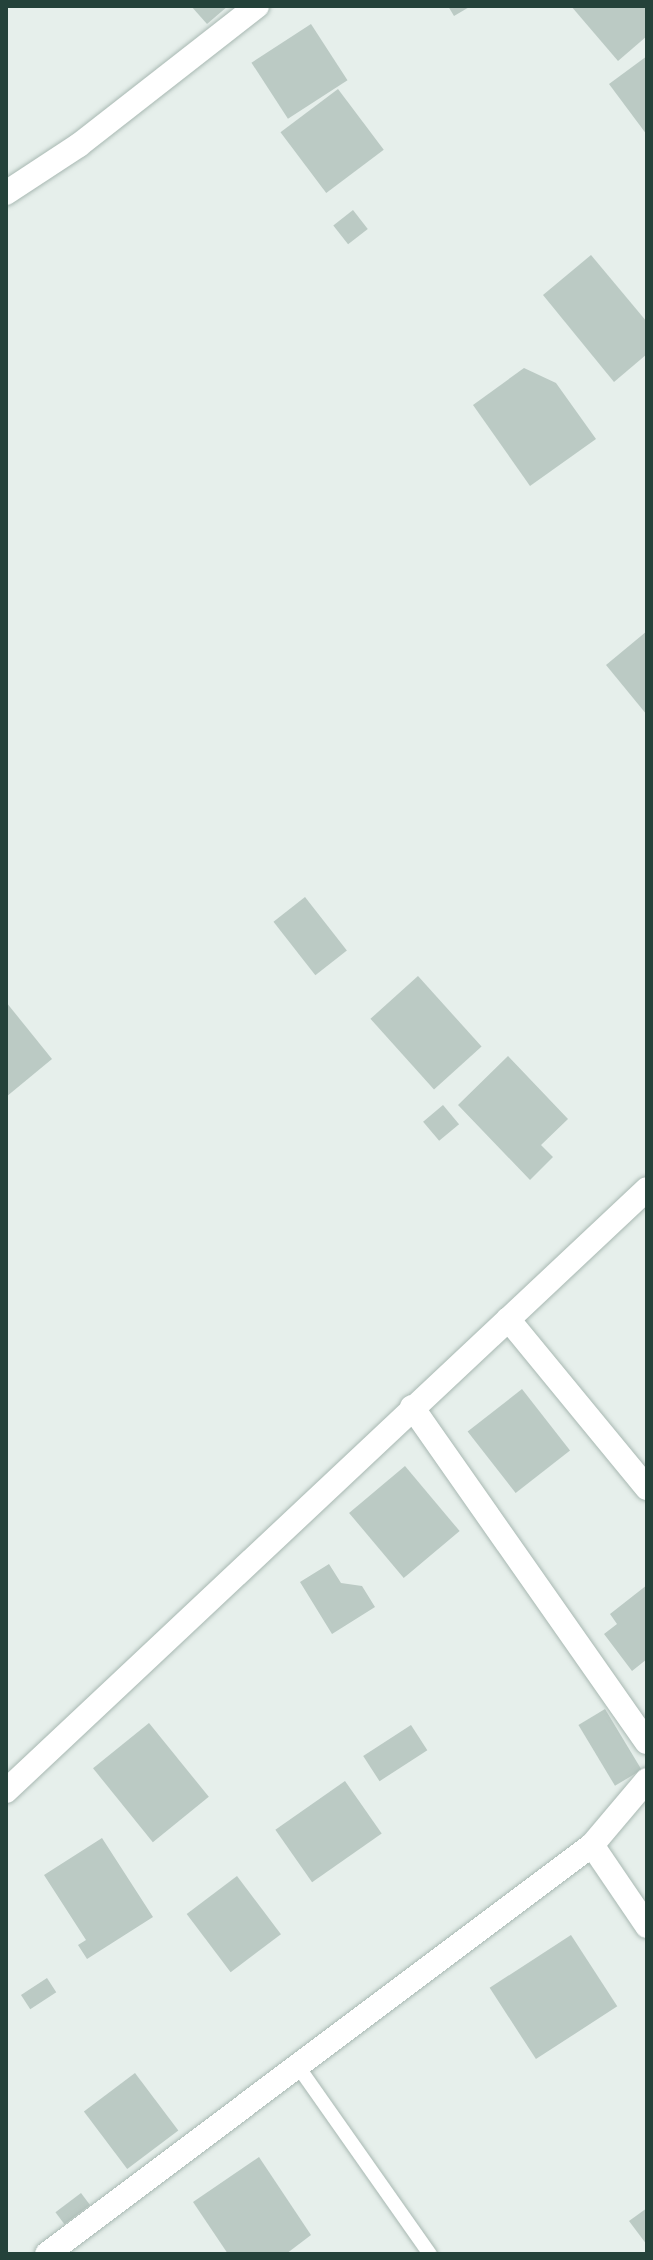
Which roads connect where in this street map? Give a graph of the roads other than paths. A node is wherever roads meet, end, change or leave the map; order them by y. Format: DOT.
graph roads {
  1 [pos="257,6"];
  2 [pos="6,193"];
  3 [pos="647,1189"];
  4 [pos="508,1319"];
  5 [pos="412,1407"];
  6 [pos="647,1488"];
  7 [pos="647,1742"];
  8 [pos="647,1780"];
  9 [pos="6,1791"];
  10 [pos="592,1845"];
  11 [pos="647,1926"];
  12 [pos="297,2065"];
  13 [pos="47,2254"];
  14 [pos="430,2254"];
  1 -- 2 [label="street"];
  3 -- 4 [label="street"];
  4 -- 5 [label="street"];
  4 -- 6 [label="street"];
  5 -- 7 [label="street"];
  5 -- 9 [label="street"];
  8 -- 10 [label="street"];
  10 -- 11 [label="street"];
  10 -- 12 [label="street"];
  12 -- 13 [label="street"];
  12 -- 14 [label="lane"];
}
